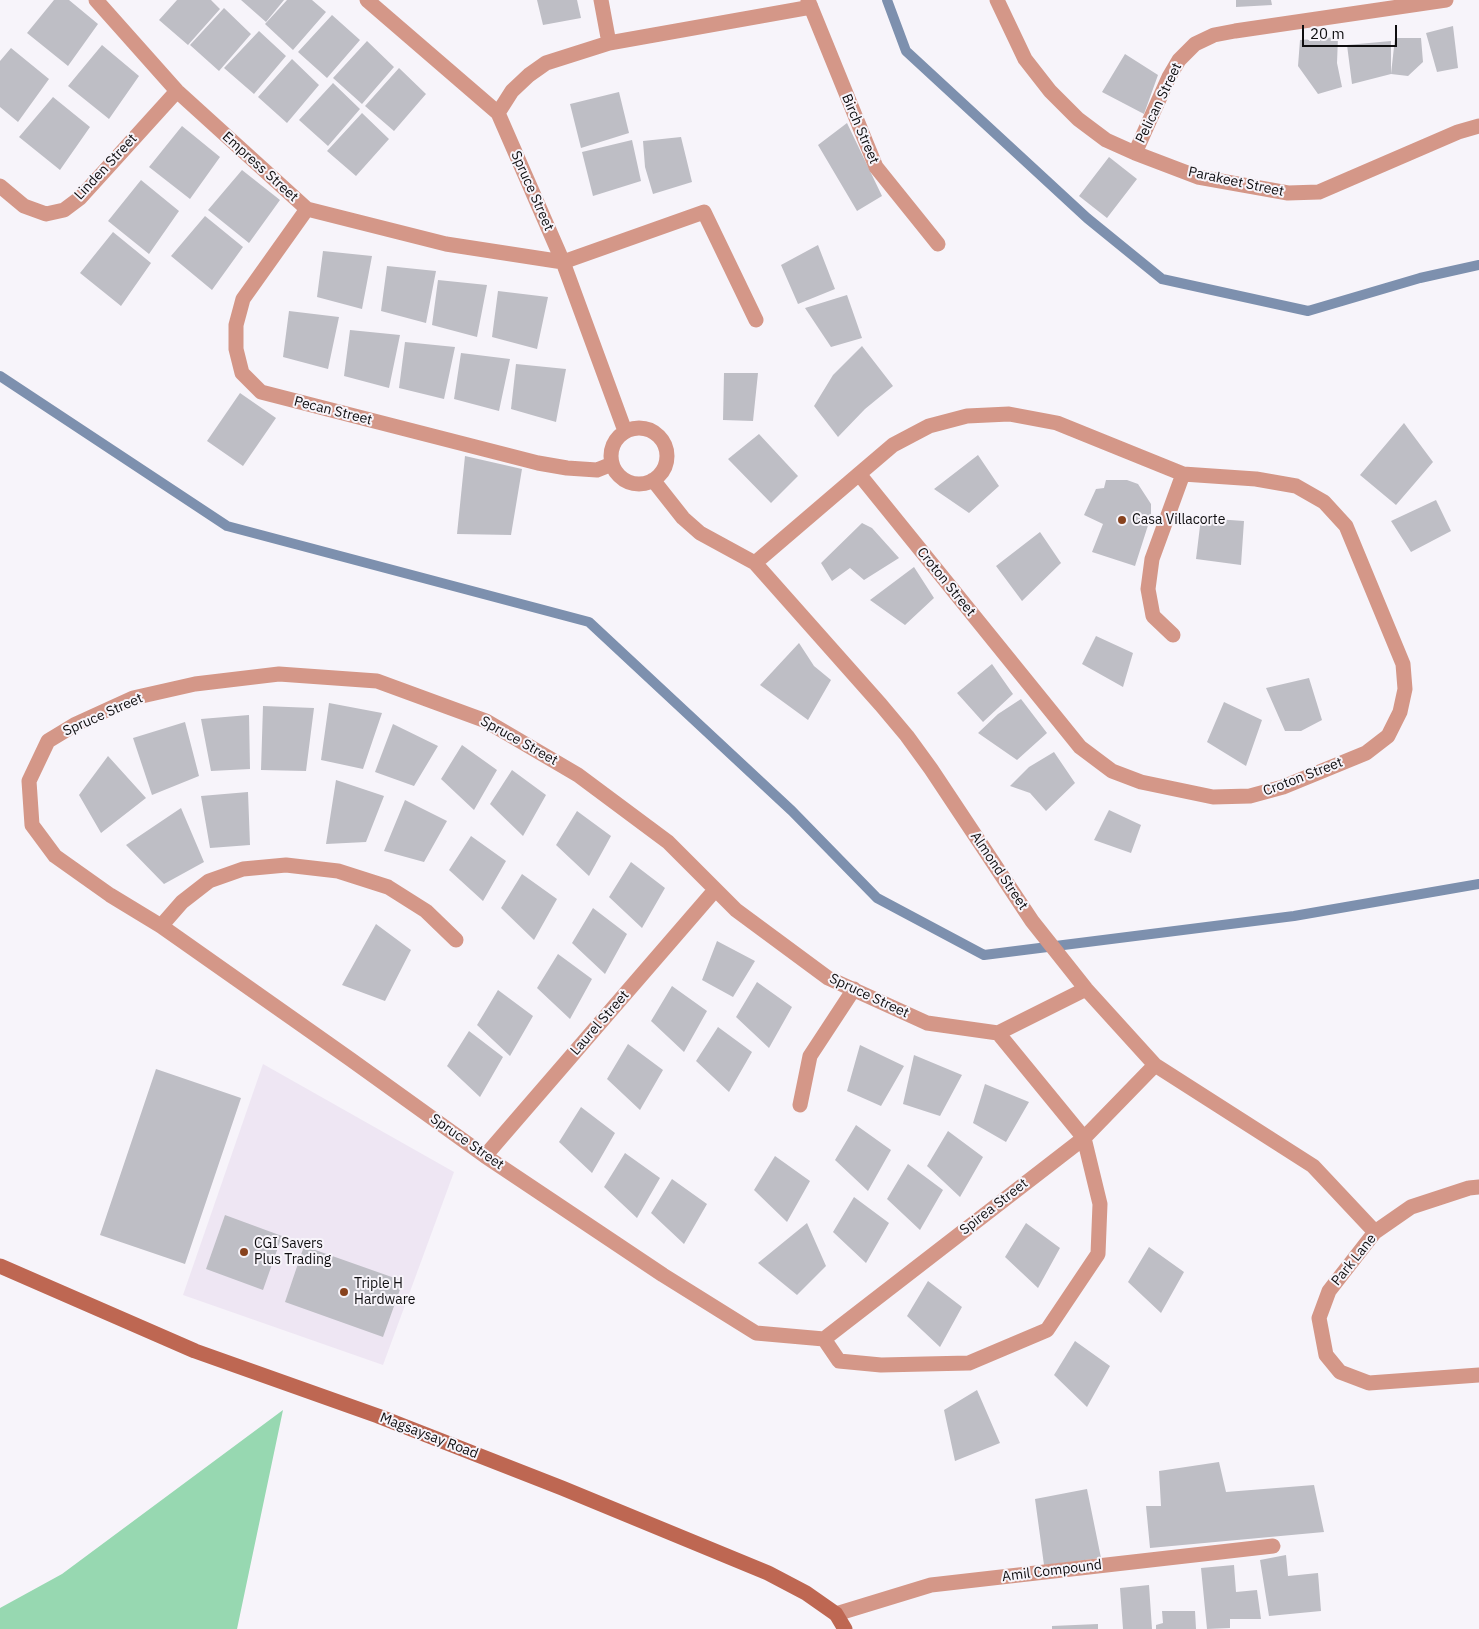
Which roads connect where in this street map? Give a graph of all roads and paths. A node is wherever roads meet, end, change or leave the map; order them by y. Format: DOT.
graph roads {
  1 [pos="96,0"];
  2 [pos="367,0"];
  3 [pos="601,0"];
  4 [pos="997,0"];
  5 [pos="1446,0"];
  6 [pos="809,4"];
  7 [pos="609,43"];
  8 [pos="176,91"];
  9 [pos="498,113"];
  10 [pos="1479,126"];
  11 [pos="1135,153"];
  12 [pos="0,186"];
  13 [pos="307,209"];
  14 [pos="938,244"];
  15 [pos="563,262"];
  16 [pos="756,320"];
  17 [pos="625,431"];
  18 [pos="612,464"];
  19 [pos="858,474"];
  20 [pos="1183,474"];
  21 [pos="653,480"];
  22 [pos="755,563"];
  23 [pos="1172,635"];
  24 [pos="715,890"];
  25 [pos="161,926"];
  26 [pos="456,940"];
  27 [pos="854,989"];
  28 [pos="1086,989"];
  29 [pos="998,1033"];
  30 [pos="1155,1065"];
  31 [pos="800,1105"];
  32 [pos="1084,1138"];
  33 [pos="485,1156"];
  34 [pos="1479,1187"];
  35 [pos="1375,1232"];
  36 [pos="0,1266"];
  37 [pos="824,1339"];
  38 [pos="1479,1376"];
  39 [pos="1273,1546"];
  40 [pos="836,1614"];
  41 [pos="845,1629"];
  1 -- 8 [label="street, Empress Street"];
  2 -- 9 [label="street, Spruce Street"];
  3 -- 7 [label="street"];
  4 -- 11 [label="street, Parakeet Street"];
  5 -- 11 [label="street, Pelican Street"];
  6 -- 7 [label="street"];
  6 -- 14 [label="street, Birch Street"];
  7 -- 9 [label="street"];
  8 -- 12 [label="street, Linden Street"];
  8 -- 13 [label="street, Empress Street"];
  9 -- 15 [label="street, Spruce Street"];
  10 -- 11 [label="street, Parakeet Street"];
  13 -- 15 [label="street, Empress Street"];
  13 -- 18 [label="street, Pecan Street"];
  15 -- 16 [label="street"];
  15 -- 17 [label="street, Spruce Street"];
  17 -- 18 [label="street"];
  17 -- 21 [label="street"];
  18 -- 21 [label="street"];
  19 -- 20 [label="street, Croton Street"];
  19 -- 20 [label="street, Croton Street"];
  19 -- 22 [label="street, Croton Street"];
  20 -- 23 [label="street"];
  21 -- 22 [label="street, Almond Street"];
  22 -- 28 [label="street, Almond Street"];
  24 -- 25 [label="street, Spruce Street"];
  24 -- 27 [label="street, Spruce Street"];
  24 -- 33 [label="street, Laurel Street"];
  25 -- 26 [label="street"];
  25 -- 33 [label="street, Spruce Street"];
  27 -- 29 [label="street, Spruce Street"];
  27 -- 31 [label="street"];
  28 -- 29 [label="street"];
  28 -- 30 [label="street, Almond Street"];
  29 -- 32 [label="street"];
  30 -- 32 [label="street, Spirea Street"];
  30 -- 35 [label="street, Almond Street"];
  32 -- 37 [label="street, Spirea Street"];
  32 -- 37 [label="street"];
  33 -- 37 [label="street, Spruce Street"];
  34 -- 35 [label="street, Park Lane"];
  35 -- 38 [label="street, Park Lane"];
  36 -- 40 [label="main road, Magsaysay Road"];
  39 -- 40 [label="street, Amil Compound"];
  40 -- 41 [label="main road, Magsaysay Road"];
}
